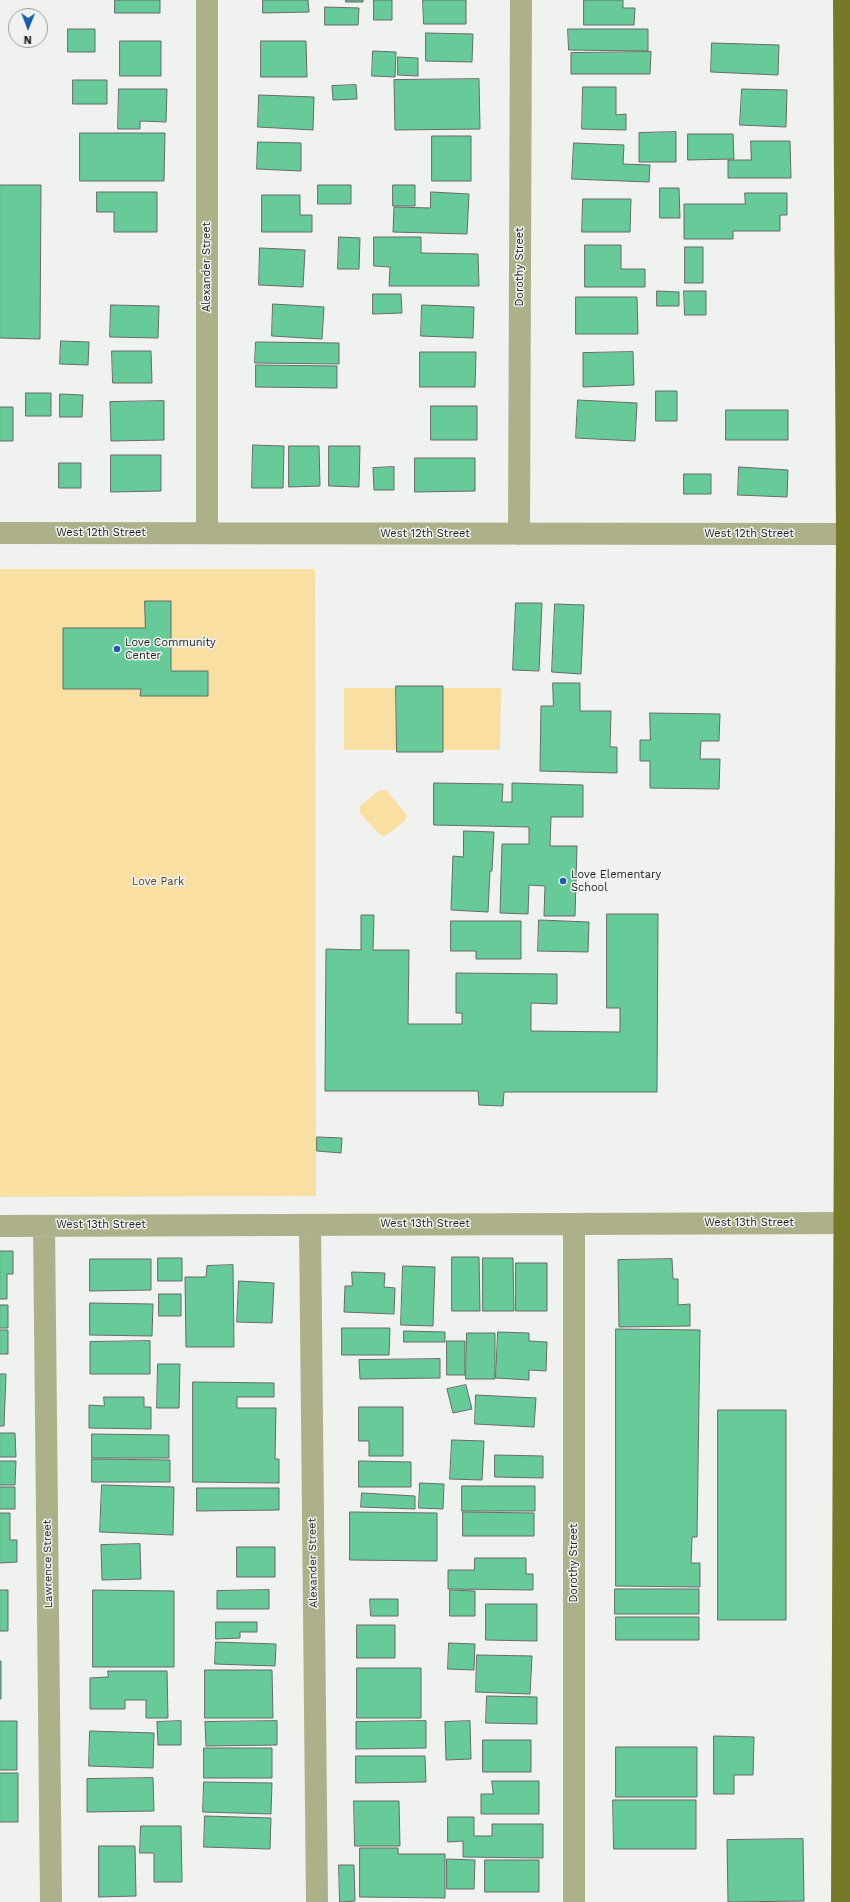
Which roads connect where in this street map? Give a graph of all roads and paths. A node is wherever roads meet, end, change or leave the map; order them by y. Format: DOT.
graph roads {
  1 [pos="207,0"];
  2 [pos="521,0"];
  3 [pos="844,0"];
  4 [pos="0,533"];
  5 [pos="206,533"];
  6 [pos="519,534"];
  7 [pos="849,534"];
  8 [pos="847,1223"];
  9 [pos="574,1224"];
  10 [pos="310,1225"];
  11 [pos="0,1226"];
  12 [pos="44,1226"];
  13 [pos="52,1902"];
  14 [pos="317,1902"];
  15 [pos="574,1902"];
  16 [pos="842,1902"];
  1 -- 5 [label="street, Alexander Street"];
  2 -- 6 [label="street, Dorothy Street"];
  3 -- 7 [label="main road"];
  4 -- 5 [label="street, West 12th Street"];
  5 -- 6 [label="street, West 12th Street"];
  6 -- 7 [label="street, West 12th Street"];
  7 -- 8 [label="main road"];
  8 -- 9 [label="street, West 13th Street"];
  8 -- 16 [label="main road"];
  9 -- 10 [label="street, West 13th Street"];
  9 -- 15 [label="street, Dorothy Street"];
  10 -- 12 [label="street, West 13th Street"];
  10 -- 14 [label="street, Alexander Street"];
  11 -- 12 [label="street, West 13th Street"];
  12 -- 13 [label="street, Lawrence Street"];
}
